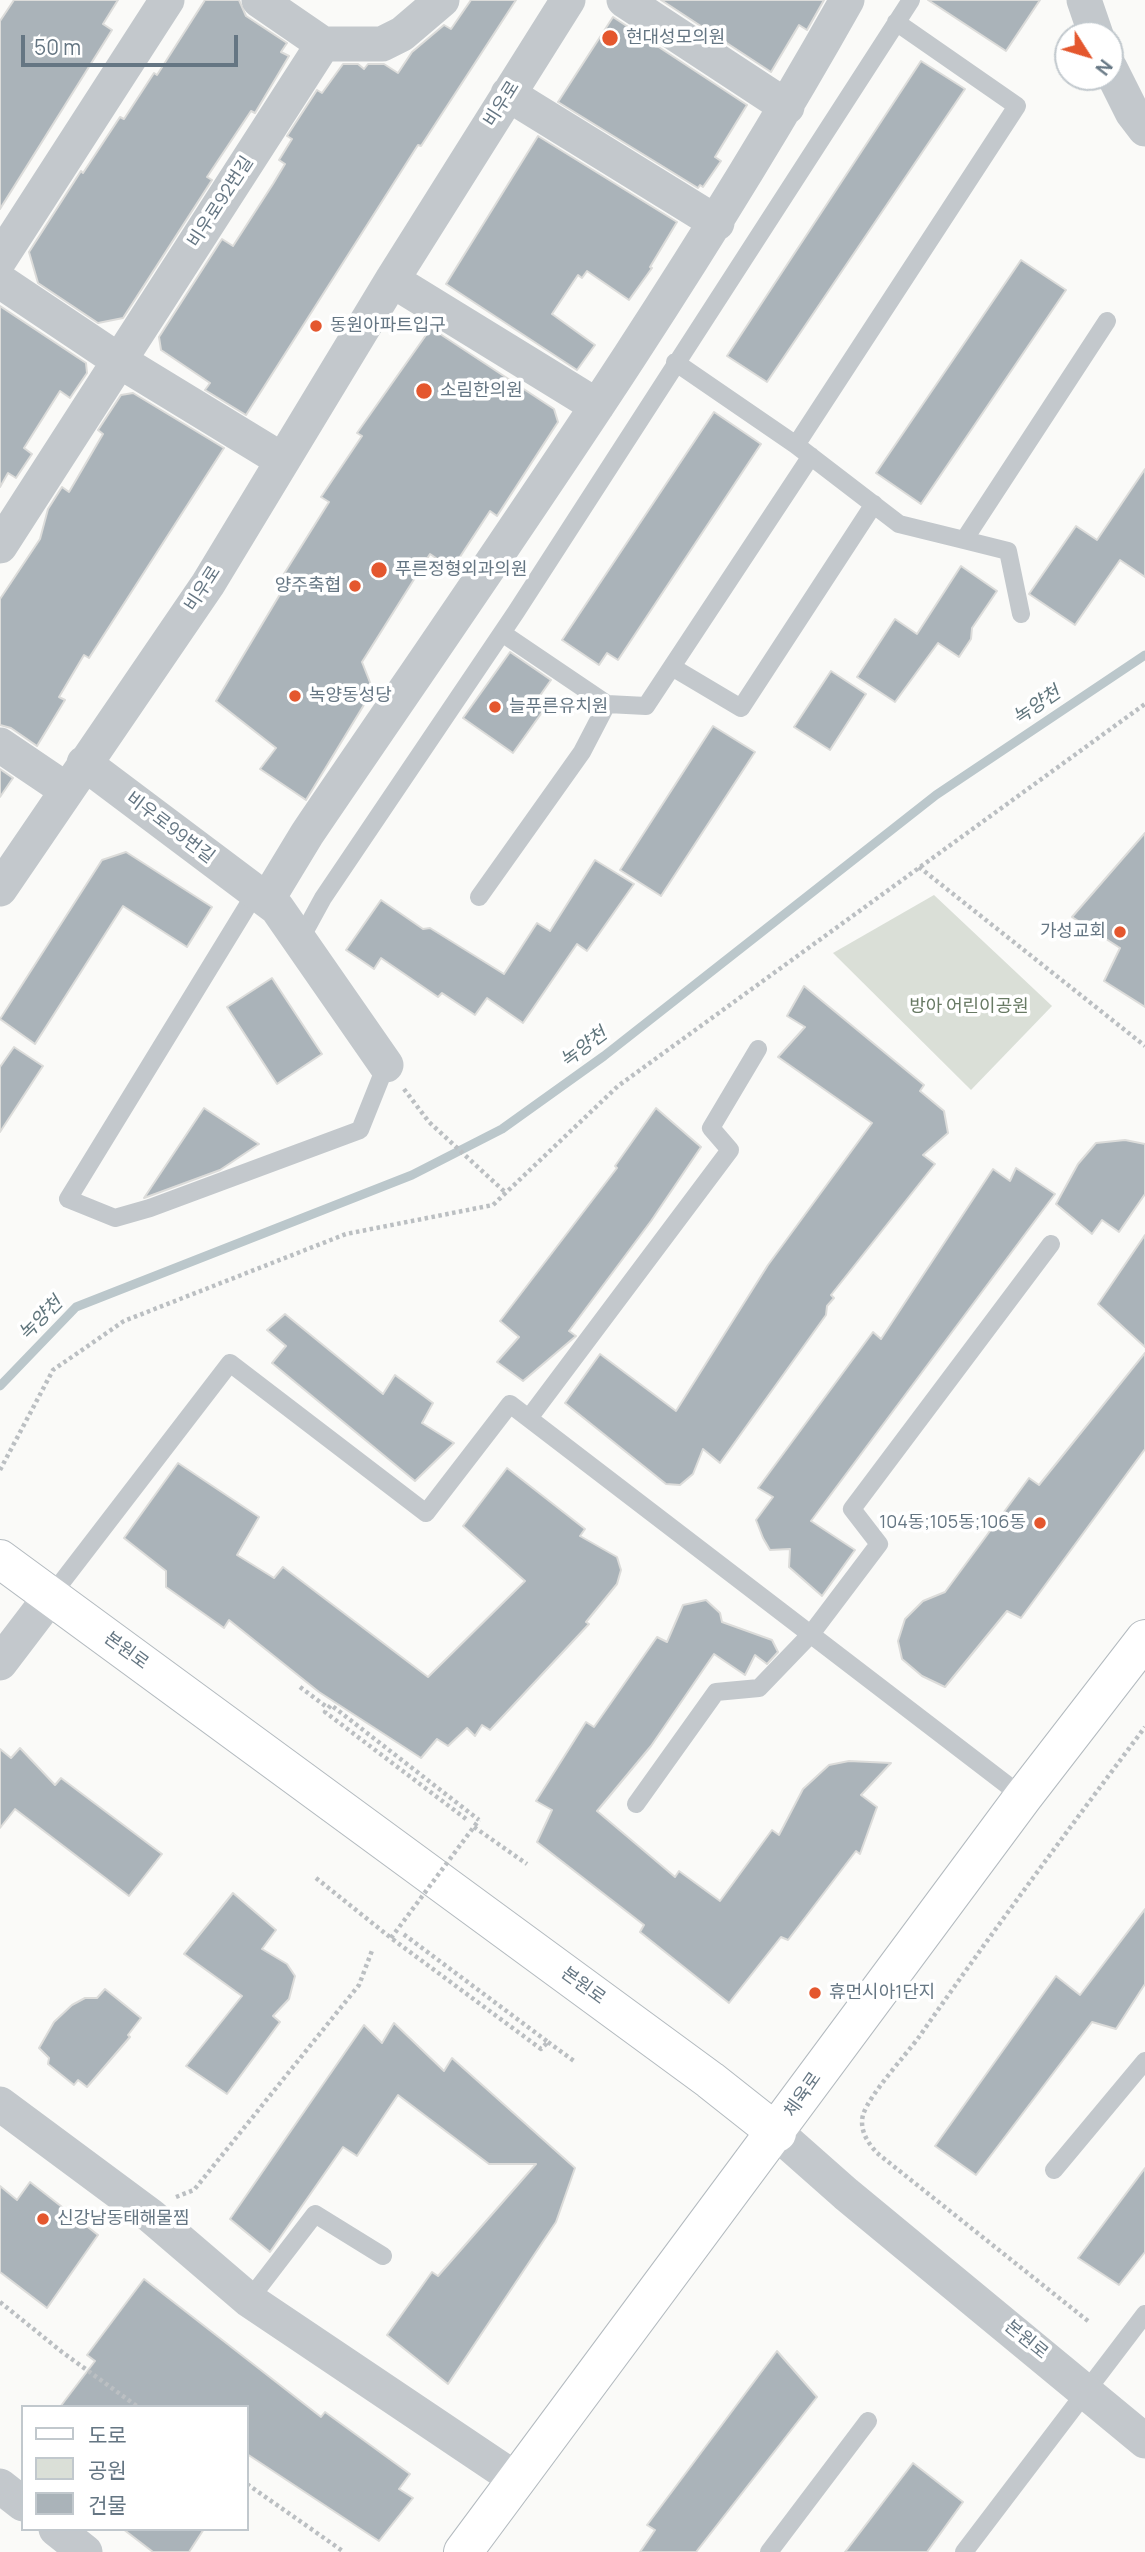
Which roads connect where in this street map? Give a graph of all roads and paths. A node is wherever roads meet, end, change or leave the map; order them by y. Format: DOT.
graph roads {
  1 [pos="167,0"];
  2 [pos="259,0"];
  3 [pos="442,0"];
  4 [pos="568,0"];
  5 [pos="625,0"];
  6 [pos="847,0"];
  7 [pos="911,0"];
  8 [pos="1084,0"];
  9 [pos="1091,21"];
  10 [pos="896,22"];
  11 [pos="323,44"];
  12 [pos="1124,87"];
  13 [pos="508,94"];
  14 [pos="787,107"];
  15 [pos="1141,111"];
  16 [pos="718,223"];
  17 [pos="0,260"];
  18 [pos="392,280"];
  19 [pos="0,281"];
  20 [pos="1107,321"];
  21 [pos="118,360"];
  22 [pos="675,362"];
  23 [pos="597,406"];
  24 [pos="796,445"];
  25 [pos="811,456"];
  26 [pos="282,460"];
  27 [pos="874,504"];
  28 [pos="964,540"];
  29 [pos="0,546"];
  30 [pos="1021,614"];
  31 [pos="502,633"];
  32 [pos="672,667"];
  33 [pos="607,704"];
  34 [pos="1145,704"];
  35 [pos="0,745"];
  36 [pos="75,776"];
  37 [pos="919,867"];
  38 [pos="0,889"];
  39 [pos="262,896"];
  40 [pos="479,897"];
  41 [pos="300,940"];
  42 [pos="1145,1046"];
  43 [pos="758,1049"];
  44 [pos="386,1065"];
  45 [pos="506,1193"];
  46 [pos="1051,1244"];
  47 [pos="529,1418"];
  48 [pos="0,1470"];
  49 [pos="0,1559"];
  50 [pos="51,1596"];
  51 [pos="811,1634"];
  52 [pos="1145,1639"];
  53 [pos="0,1663"];
  54 [pos="300,1687"];
  55 [pos="328,1708"];
  56 [pos="1145,1727"];
  57 [pos="1023,1797"];
  58 [pos="636,1804"];
  59 [pos="466,1819"];
  60 [pos="474,1827"];
  61 [pos="527,1864"];
  62 [pos="316,1878"];
  63 [pos="402,1933"];
  64 [pos="391,1938"];
  65 [pos="373,1948"];
  66 [pos="548,2042"];
  67 [pos="574,2061"];
  68 [pos="1145,2061"];
  69 [pos="0,2104"];
  70 [pos="777,2133"];
  71 [pos="1054,2170"];
  72 [pos="172,2199"];
  73 [pos="383,2256"];
  74 [pos="249,2300"];
  75 [pos="0,2302"];
  76 [pos="1145,2314"];
  77 [pos="1088,2321"];
  78 [pos="1088,2391"];
  79 [pos="135,2405"];
  80 [pos="868,2421"];
  81 [pos="1145,2441"];
  82 [pos="517,2480"];
  83 [pos="248,2485"];
  84 [pos="59,2531"];
  85 [pos="85,2552"];
  86 [pos="344,2552"];
  87 [pos="463,2552"];
  88 [pos="769,2552"];
  89 [pos="964,2552"];
  1 -- 17 [label="street"];
  2 -- 11 [label="street"];
  3 -- 11 [label="street"];
  4 -- 13 [label="street, 비우로"];
  5 -- 14 [label="street"];
  6 -- 14 [label="street"];
  7 -- 10 [label="lane"];
  8 -- 9 [label="street"];
  10 -- 22 [label="lane"];
  10 -- 24 [label="lane"];
  11 -- 21 [label="street, 비우로92번길"];
  12 -- 15 [label="street"];
  13 -- 16 [label="street"];
  13 -- 18 [label="street, 비우로"];
  14 -- 16 [label="street"];
  16 -- 23 [label="street"];
  18 -- 23 [label="street"];
  18 -- 26 [label="street, 비우로"];
  19 -- 21 [label="street"];
  20 -- 28 [label="lane"];
  21 -- 26 [label="street"];
  21 -- 29 [label="street, 비우로92번길"];
  22 -- 24 [label="lane"];
  22 -- 31 [label="lane"];
  23 -- 39 [label="street"];
  24 -- 25 [label="lane"];
  25 -- 27 [label="lane"];
  25 -- 32 [label="lane"];
  26 -- 36 [label="street, 비우로"];
  27 -- 28 [label="lane"];
  27 -- 32 [label="lane"];
  28 -- 30 [label="lane"];
  31 -- 33 [label="lane"];
  31 -- 41 [label="lane"];
  32 -- 33 [label="lane"];
  33 -- 40 [label="lane"];
  34 -- 37 [label="path"];
  35 -- 36 [label="street, 비우로99번길"];
  36 -- 38 [label="street, 비우로"];
  36 -- 39 [label="street, 비우로99번길"];
  37 -- 42 [label="path"];
  37 -- 45 [label="path"];
  39 -- 41 [label="street, 비우로99번길"];
  39 -- 44 [label="lane"];
  41 -- 44 [label="street, 비우로99번길"];
  43 -- 47 [label="lane"];
  44 -- 45 [label="path"];
  45 -- 48 [label="path"];
  46 -- 51 [label="lane"];
  47 -- 50 [label="lane"];
  47 -- 51 [label="lane"];
  49 -- 50 [label="street, 본원로"];
  50 -- 53 [label="street"];
  50 -- 70 [label="street, 본원로"];
  51 -- 57 [label="lane"];
  51 -- 58 [label="lane"];
  52 -- 57 [label="street, 체육로"];
  54 -- 55 [label="path"];
  55 -- 59 [label="path"];
  55 -- 60 [label="path"];
  56 -- 77 [label="path"];
  57 -- 70 [label="street, 체육로"];
  60 -- 61 [label="path"];
  60 -- 64 [label="path, bridge"];
  62 -- 64 [label="path"];
  63 -- 66 [label="path"];
  64 -- 66 [label="path"];
  65 -- 72 [label="path"];
  66 -- 67 [label="path"];
  68 -- 71 [label="lane"];
  69 -- 74 [label="street"];
  70 -- 78 [label="street, 본원로"];
  70 -- 82 [label="street, 체육로"];
  73 -- 74 [label="lane"];
  74 -- 82 [label="street"];
  75 -- 79 [label="path"];
  76 -- 78 [label="lane"];
  78 -- 81 [label="street, 본원로"];
  78 -- 89 [label="lane"];
  80 -- 88 [label="lane"];
  82 -- 87 [label="street, 체육로"];
  83 -- 86 [label="path"];
  84 -- 85 [label="street"];
}
